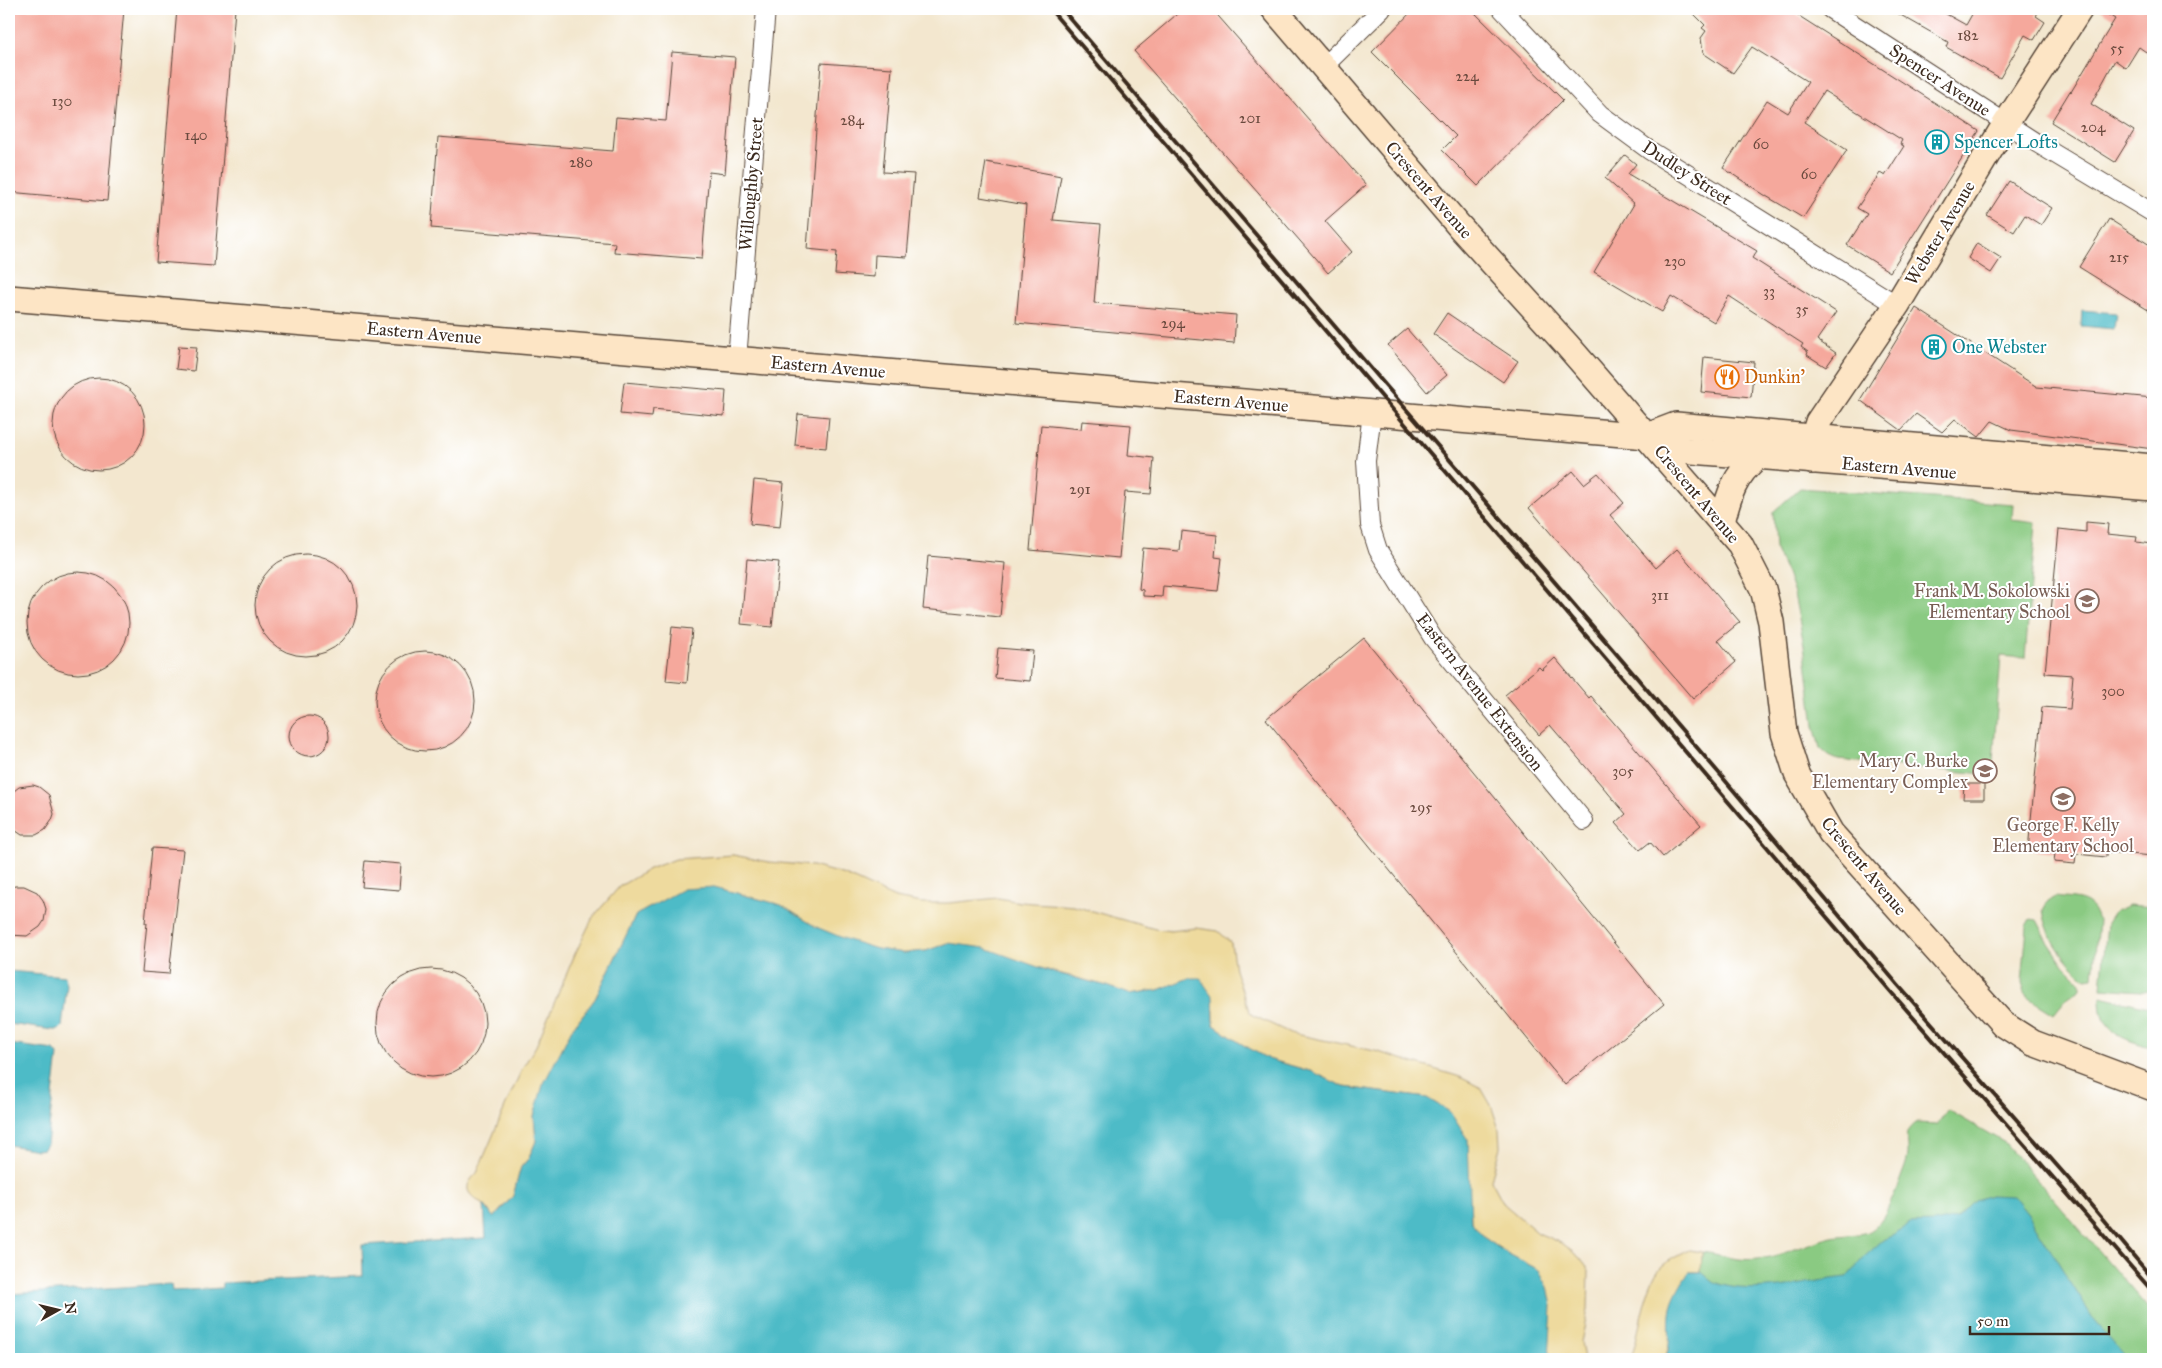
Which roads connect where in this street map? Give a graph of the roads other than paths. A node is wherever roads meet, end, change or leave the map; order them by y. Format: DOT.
graph roads {
  1 [pos="766,9"];
  2 [pos="1274,9"];
  3 [pos="1382,9"];
  4 [pos="1502,9"];
  5 [pos="1830,9"];
  6 [pos="2080,9"];
  7 [pos="1324,66"];
  8 [pos="2006,123"];
  9 [pos="2153,213"];
  10 [pos="9,298"];
  11 [pos="1897,305"];
  12 [pos="737,359"];
  13 [pos="1372,413"];
  14 [pos="1647,436"];
  15 [pos="1812,449"];
  16 [pos="1757,457"];
  17 [pos="2153,466"];
  18 [pos="2153,488"];
  19 [pos="1722,522"];
  20 [pos="1584,820"];
  21 [pos="2153,1088"];
  1 -- 12 [label="street, Willoughby Street"];
  2 -- 7 [label="main road, Crescent Avenue"];
  3 -- 7 [label="street"];
  4 -- 11 [label="street, Dudley Street"];
  5 -- 8 [label="street, Spencer Avenue"];
  6 -- 8 [label="main road, Webster Avenue"];
  7 -- 14 [label="main road, Crescent Avenue"];
  8 -- 9 [label="street, Spencer Avenue"];
  8 -- 11 [label="main road, Webster Avenue"];
  10 -- 12 [label="main road, Eastern Avenue"];
  11 -- 15 [label="main road, Webster Avenue"];
  12 -- 13 [label="main road, Eastern Avenue"];
  13 -- 14 [label="main road, Eastern Avenue"];
  13 -- 20 [label="street, Eastern Avenue Extension"];
  14 -- 15 [label="main road, Eastern Avenue"];
  14 -- 16 [label="main road, Eastern Avenue"];
  14 -- 19 [label="main road, Crescent Avenue"];
  15 -- 16 [label="main road, Eastern Avenue"];
  15 -- 17 [label="main road, Eastern Avenue"];
  15 -- 18 [label="main road, Eastern Avenue"];
  16 -- 19 [label="main road"];
  19 -- 21 [label="main road, Crescent Avenue"];
}
